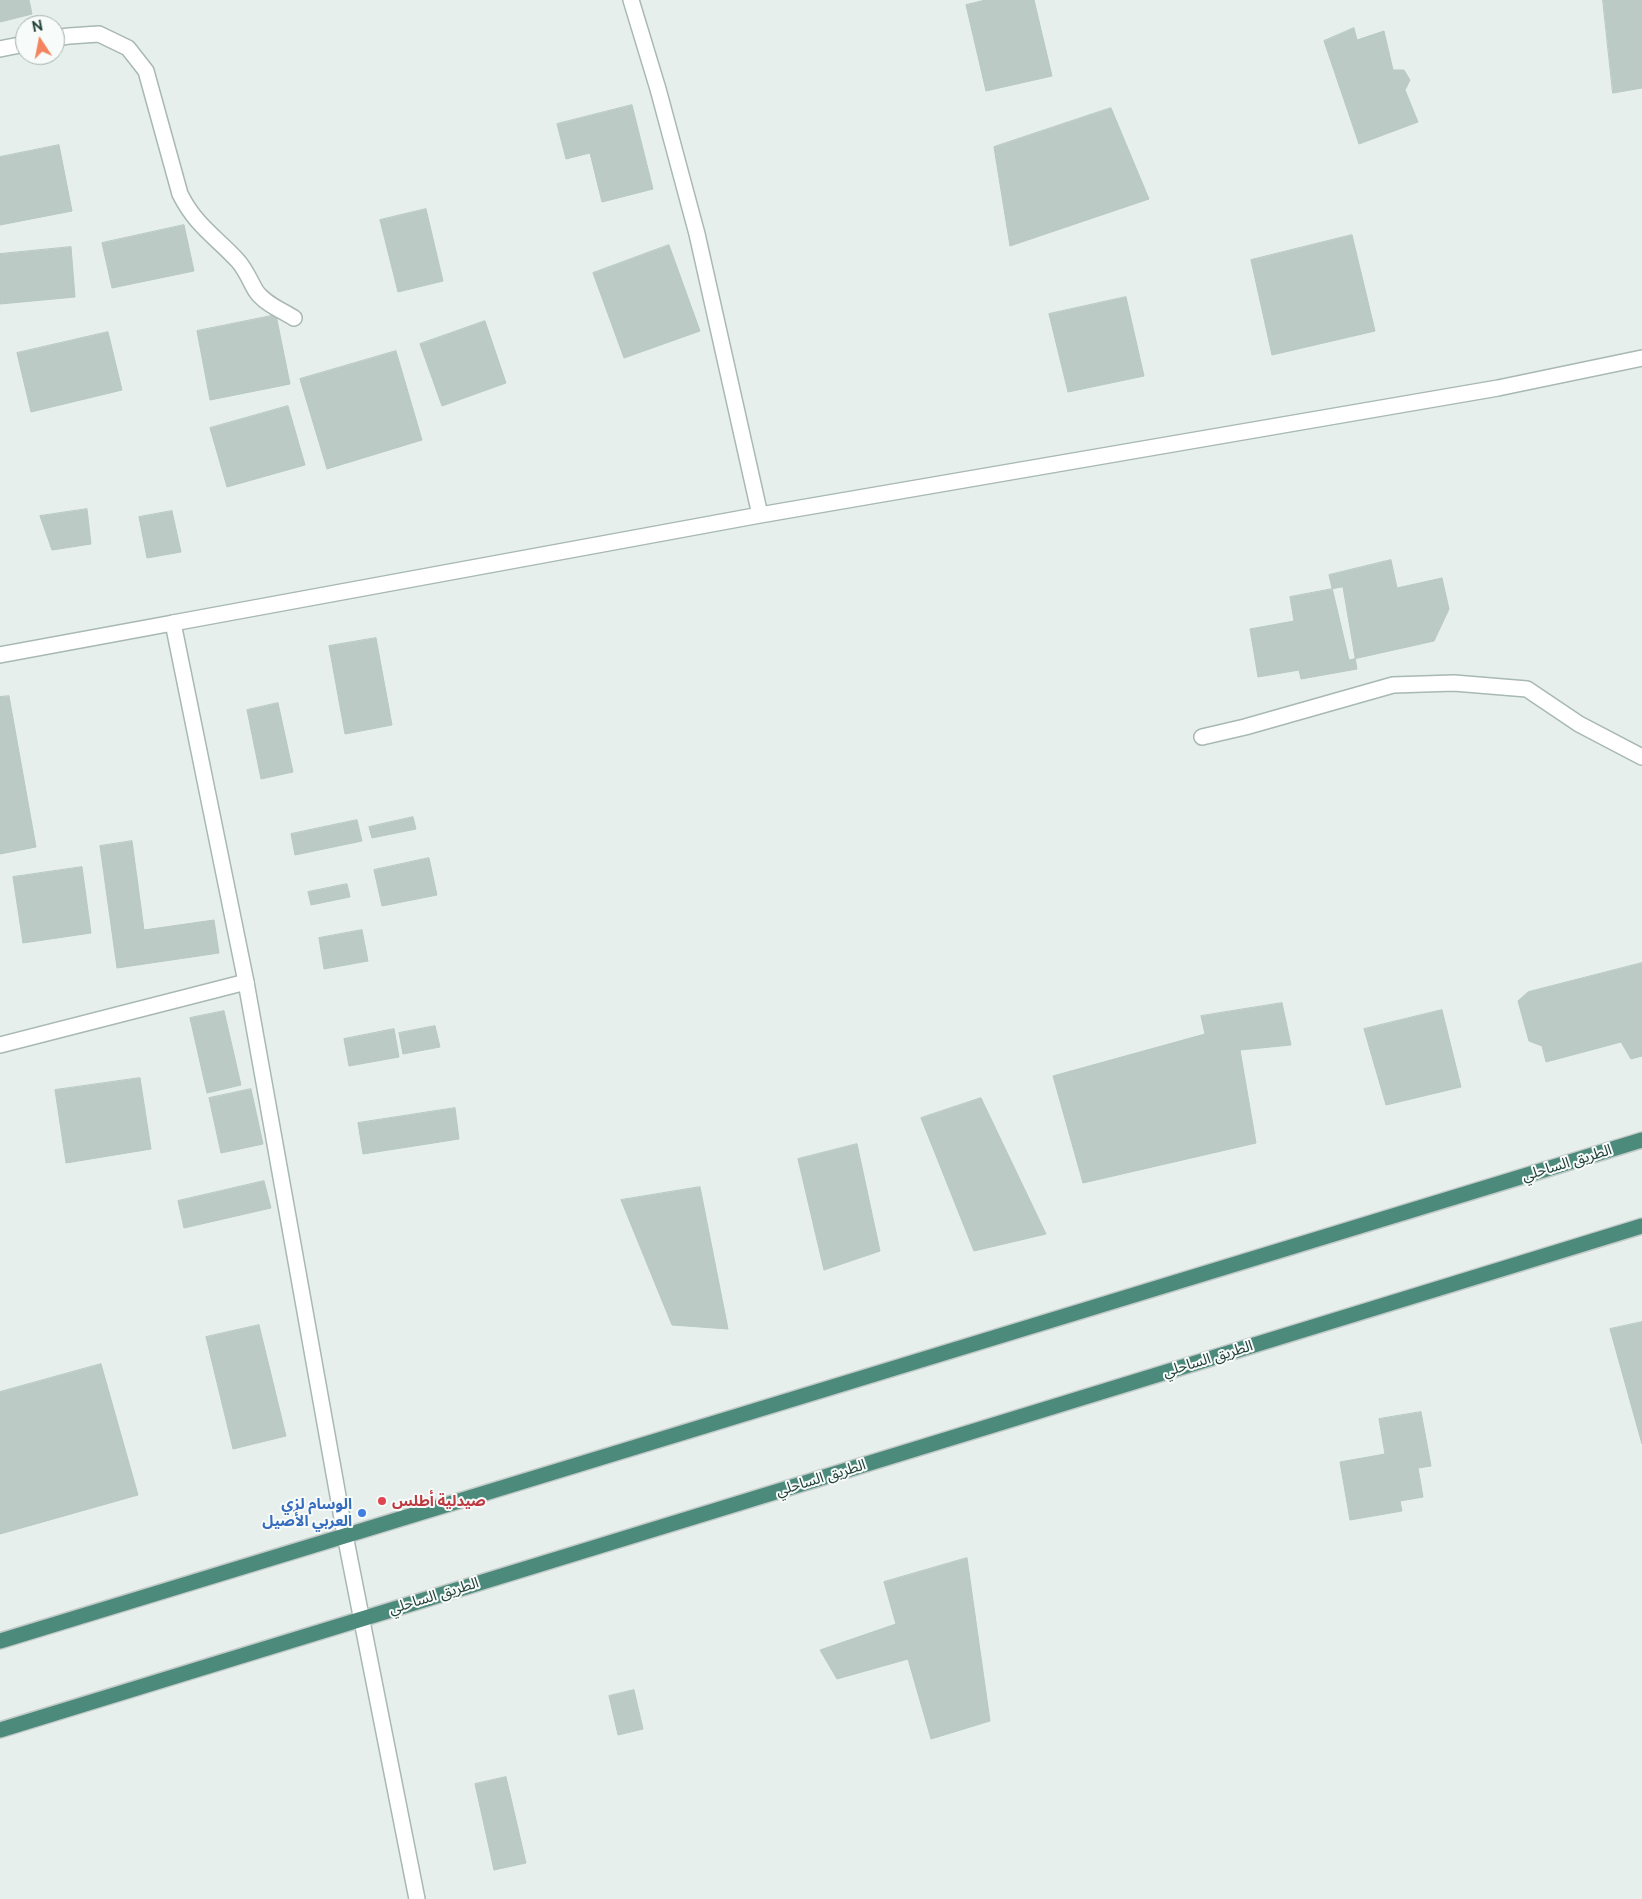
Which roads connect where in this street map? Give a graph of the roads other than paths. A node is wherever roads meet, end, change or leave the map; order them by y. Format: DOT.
graph roads {
  1 [pos="631,0"];
  2 [pos="65,37"];
  3 [pos="15,46"];
  4 [pos="0,49"];
  5 [pos="294,318"];
  6 [pos="1642,358"];
  7 [pos="760,515"];
  8 [pos="173,623"];
  9 [pos="0,655"];
  10 [pos="1202,737"];
  11 [pos="1642,757"];
  12 [pos="246,982"];
  13 [pos="0,1045"];
  14 [pos="1642,1140"];
  15 [pos="1642,1226"];
  16 [pos="345,1535"];
  17 [pos="362,1618"];
  18 [pos="0,1641"];
  19 [pos="0,1730"];
  20 [pos="417,1899"];
  1 -- 7 [label="street"];
  2 -- 5 [label="street"];
  3 -- 4 [label="street"];
  6 -- 7 [label="street"];
  7 -- 8 [label="street"];
  8 -- 9 [label="street"];
  8 -- 12 [label="street"];
  10 -- 11 [label="street"];
  12 -- 13 [label="street"];
  12 -- 16 [label="street"];
  14 -- 16 [label="highway, الطريق الساحلي"];
  15 -- 17 [label="highway, الطريق الساحلي"];
  16 -- 17 [label="street"];
  16 -- 18 [label="highway, الطريق الساحلي"];
  17 -- 19 [label="highway, الطريق الساحلي"];
  17 -- 20 [label="street"];
}
